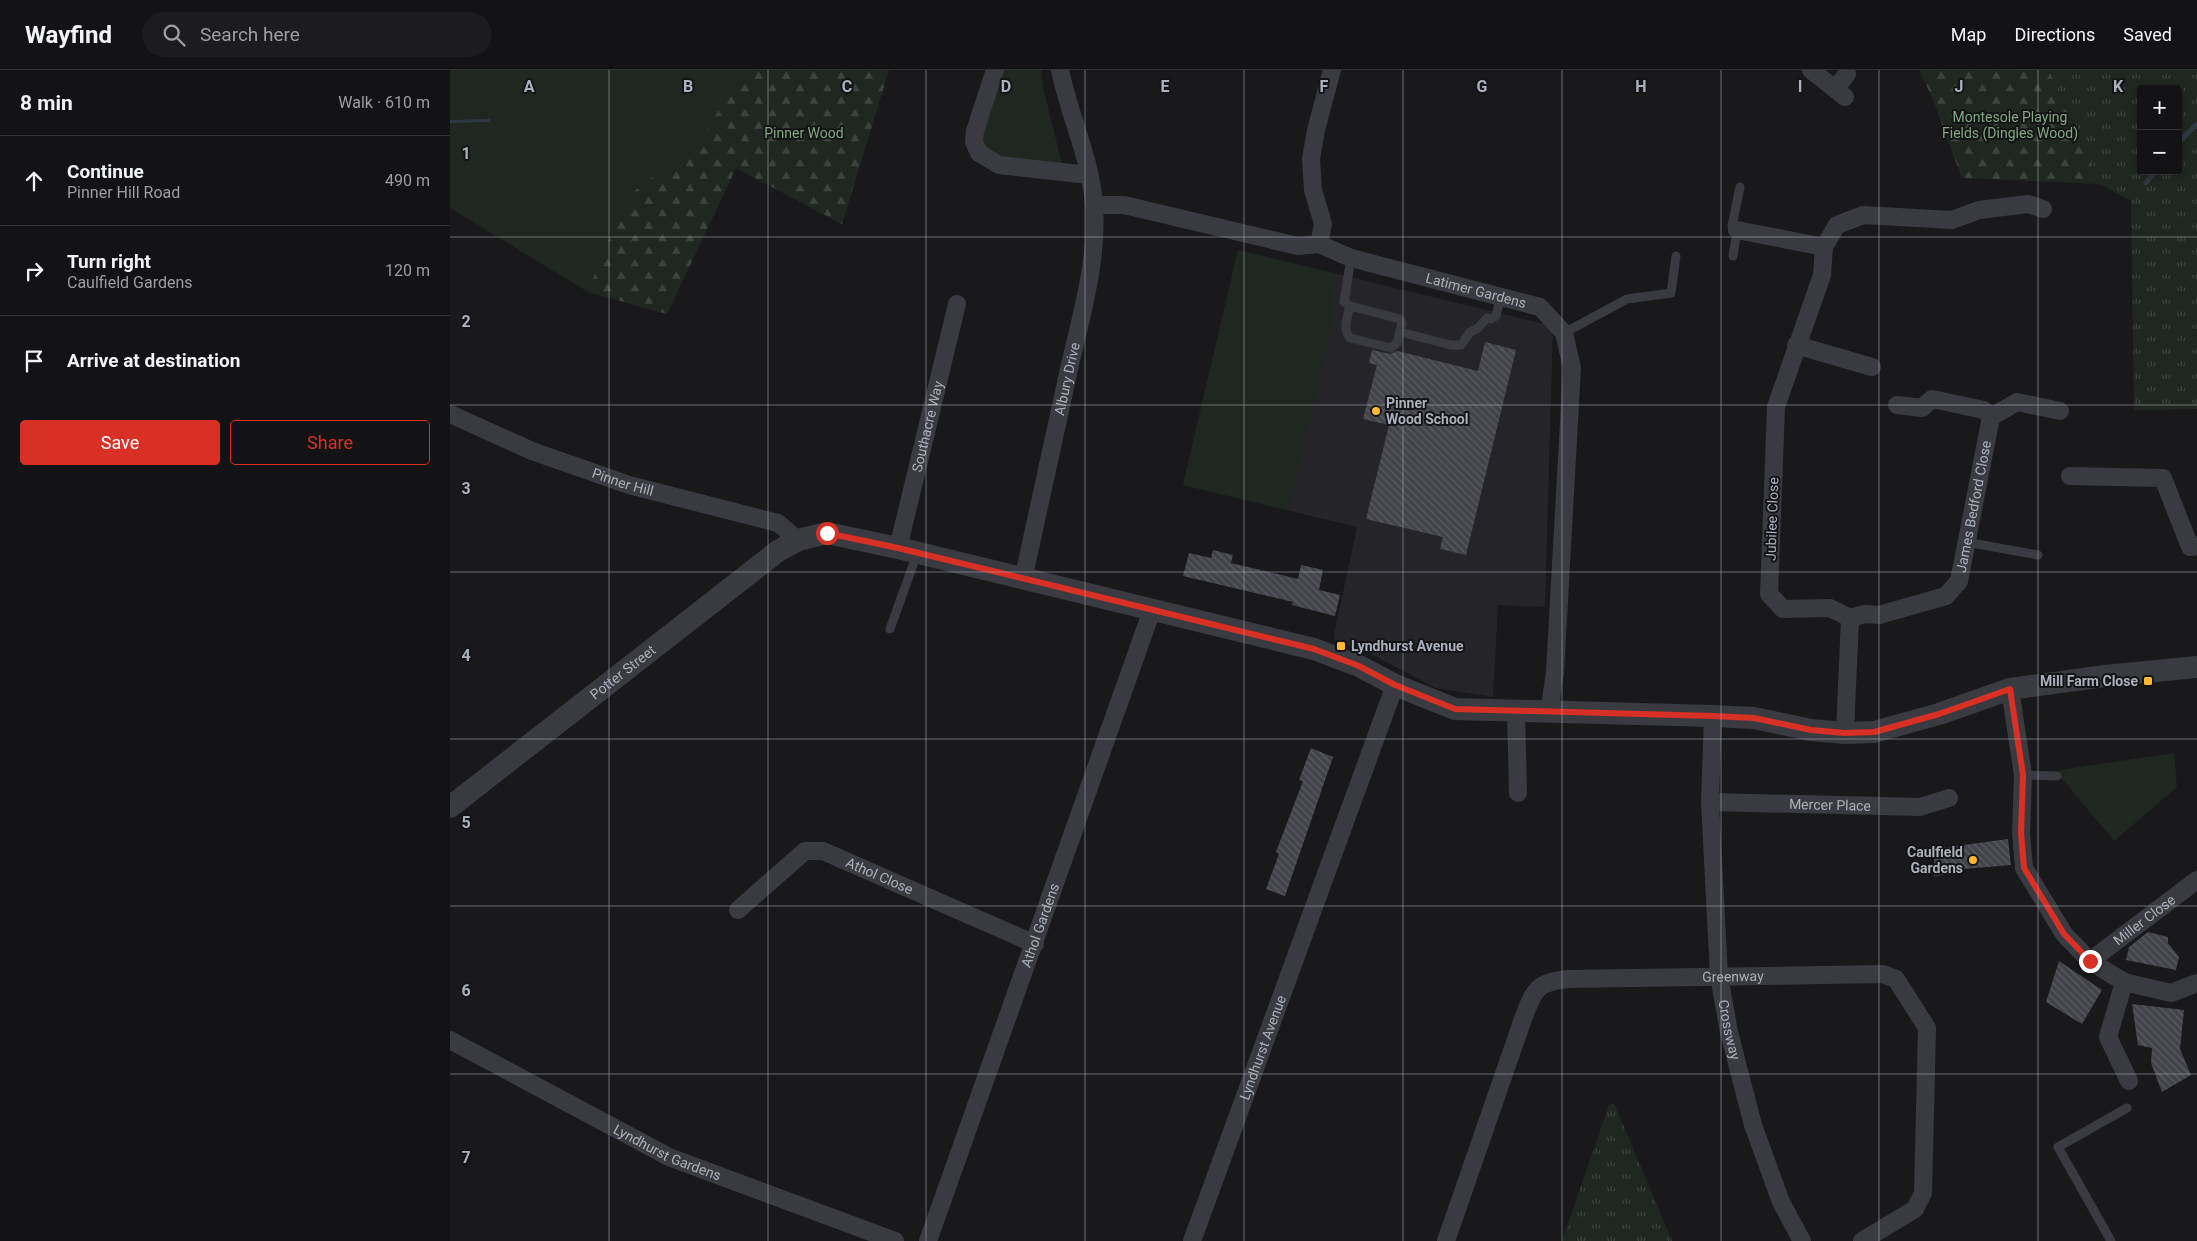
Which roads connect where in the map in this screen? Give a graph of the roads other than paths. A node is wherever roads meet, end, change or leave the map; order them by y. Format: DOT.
graph roads {
  1 [pos="995,70"];
  2 [pos="1060,70"];
  3 [pos="1332,70"];
  4 [pos="1811,70"];
  5 [pos="1847,74"];
  6 [pos="1089,175"];
  7 [pos="1740,187"];
  8 [pos="1094,204"];
  9 [pos="2043,209"];
  10 [pos="1737,230"];
  11 [pos="1319,244"];
  12 [pos="1824,247"];
  13 [pos="1676,256"];
  14 [pos="1733,256"];
  15 [pos="1351,258"];
  16 [pos="1501,295"];
  17 [pos="957,304"];
  18 [pos="1350,306"];
  19 [pos="1400,332"];
  20 [pos="1564,333"];
  21 [pos="1796,345"];
  22 [pos="1872,367"];
  23 [pos="1896,404"];
  24 [pos="2060,411"];
  25 [pos="450,414"];
  26 [pos="1990,417"];
  27 [pos="2070,476"];
  28 [pos="798,540"];
  29 [pos="1966,542"];
  30 [pos="2194,546"];
  31 [pos="908,551"];
  32 [pos="2038,555"];
  33 [pos="1023,580"];
  34 [pos="1152,610"];
  35 [pos="1850,618"];
  36 [pos="890,629"];
  37 [pos="2197,666"];
  38 [pos="1395,685"];
  39 [pos="2010,689"];
  40 [pos="1516,711"];
  41 [pos="1549,713"];
  42 [pos="1713,716"];
  43 [pos="1845,733"];
  44 [pos="2023,775"];
  45 [pos="2057,776"];
  46 [pos="1518,793"];
  47 [pos="1949,798"];
  48 [pos="1710,802"];
  49 [pos="450,807"];
  50 [pos="2197,880"];
  51 [pos="738,910"];
  52 [pos="1035,944"];
  53 [pos="2090,961"];
  54 [pos="1719,976"];
  55 [pos="2124,982"];
  56 [pos="2197,983"];
  57 [pos="450,1040"];
  58 [pos="2129,1081"];
  59 [pos="2127,1108"];
  60 [pos="895,1241"];
  61 [pos="928,1241"];
  62 [pos="1192,1241"];
  63 [pos="1446,1241"];
  64 [pos="1802,1241"];
  65 [pos="1862,1241"];
  66 [pos="2112,1241"];
  1 -- 6 [label="street"];
  2 -- 6 [label="street, Albury Drive"];
  3 -- 11 [label="street"];
  4 -- 5 [label="street"];
  6 -- 8 [label="street, Albury Drive"];
  7 -- 10 [label="lane"];
  8 -- 11 [label="street, Latimer Gardens"];
  8 -- 33 [label="street, Albury Drive"];
  9 -- 12 [label="street, Jubilee Close"];
  10 -- 12 [label="street"];
  10 -- 14 [label="lane"];
  11 -- 15 [label="street, Latimer Gardens"];
  12 -- 21 [label="street, Jubilee Close"];
  13 -- 20 [label="lane"];
  15 -- 16 [label="street, Latimer Gardens"];
  15 -- 18 [label="lane"];
  16 -- 19 [label="lane"];
  16 -- 20 [label="street, Latimer Gardens"];
  17 -- 31 [label="street, Southacre Way"];
  18 -- 19 [label="lane"];
  18 -- 19 [label="lane"];
  20 -- 41 [label="street, Latimer Gardens"];
  21 -- 22 [label="street"];
  21 -- 35 [label="street, Jubilee Close"];
  23 -- 26 [label="street"];
  24 -- 26 [label="street"];
  25 -- 28 [label="street, Pinner Hill"];
  26 -- 29 [label="street, James Bedford Close"];
  27 -- 30 [label="street"];
  28 -- 31 [label="street, Potter Street"];
  28 -- 49 [label="street, Potter Street"];
  29 -- 32 [label="lane"];
  29 -- 35 [label="street, James Bedford Close"];
  31 -- 33 [label="street, Potter Street"];
  31 -- 36 [label="lane"];
  33 -- 34 [label="street, Potter Street"];
  34 -- 38 [label="street, Potter Street"];
  34 -- 52 [label="street, Athol Gardens"];
  35 -- 43 [label="street"];
  37 -- 39 [label="street, Potter Street"];
  38 -- 40 [label="street, Potter Street"];
  38 -- 62 [label="street, Lyndhurst Avenue"];
  39 -- 43 [label="street, Potter Street"];
  39 -- 44 [label="street"];
  40 -- 41 [label="street, Potter Street"];
  40 -- 46 [label="street"];
  41 -- 42 [label="street, Potter Street"];
  42 -- 43 [label="street, Potter Street"];
  42 -- 48 [label="street, Crossway"];
  44 -- 45 [label="lane"];
  44 -- 53 [label="street"];
  47 -- 48 [label="street, Mercer Place"];
  48 -- 54 [label="street, Crossway"];
  50 -- 53 [label="street, Miller Close"];
  51 -- 52 [label="street, Athol Close"];
  52 -- 61 [label="street, Athol Gardens"];
  53 -- 55 [label="street"];
  54 -- 63 [label="street, Greenway"];
  54 -- 64 [label="street, Crossway"];
  54 -- 65 [label="street, Greenway"];
  55 -- 56 [label="street"];
  55 -- 58 [label="street"];
  57 -- 60 [label="street, Lyndhurst Gardens"];
  59 -- 66 [label="lane"];
}
